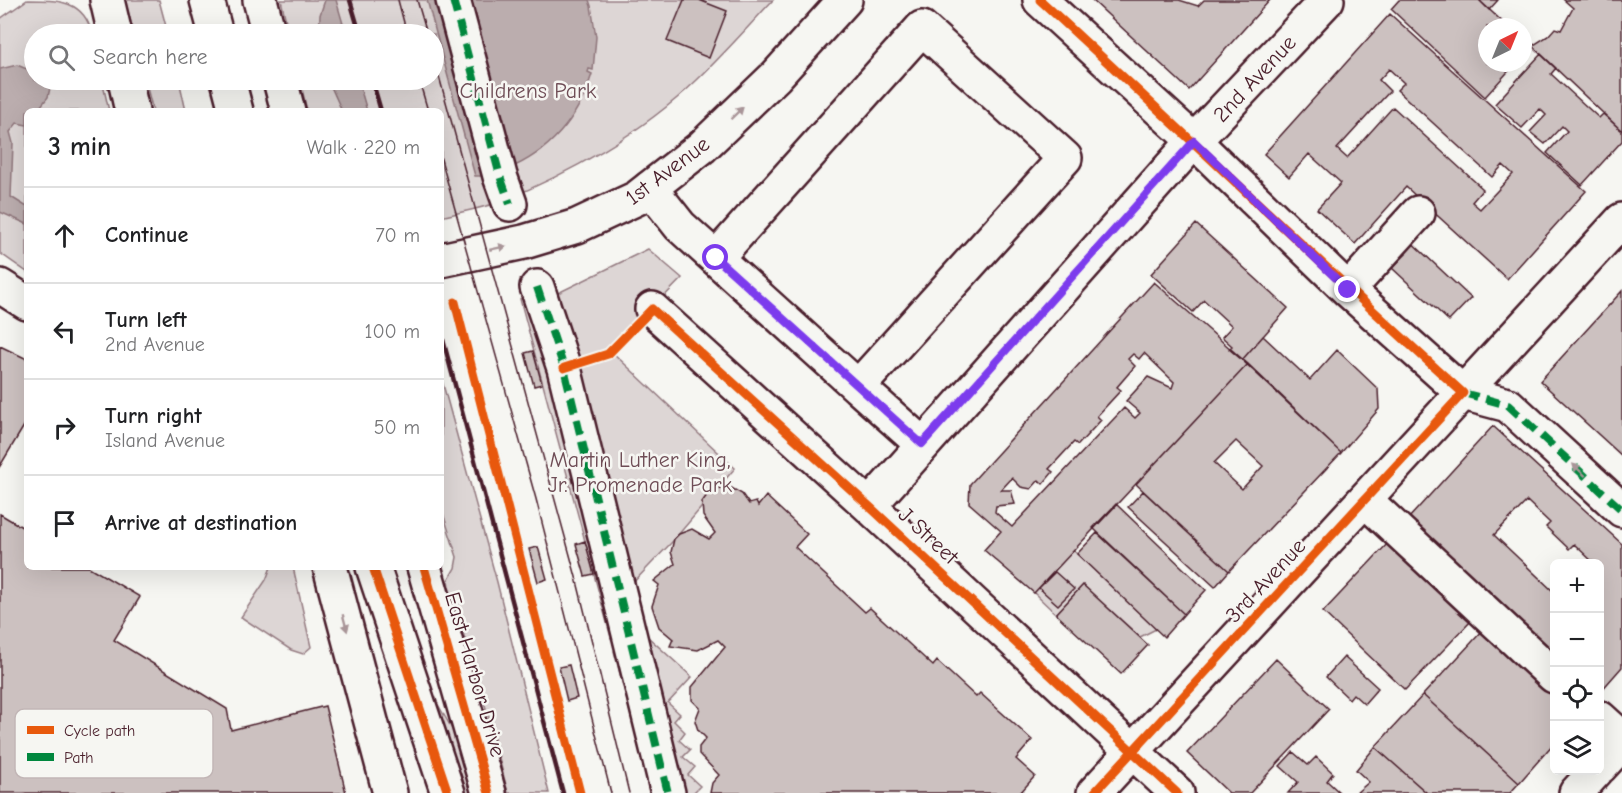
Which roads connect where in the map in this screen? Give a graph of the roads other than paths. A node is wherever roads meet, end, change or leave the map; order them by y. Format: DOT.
graph roads {
  1 [pos="107,0"];
  2 [pos="207,0"];
  3 [pos="260,0"];
  4 [pos="453,0"];
  5 [pos="845,0"];
  6 [pos="1040,0"];
  7 [pos="1327,0"];
  8 [pos="113,24"];
  9 [pos="213,24"];
  10 [pos="266,24"];
  11 [pos="127,90"];
  12 [pos="231,90"];
  13 [pos="283,90"];
  14 [pos="131,108"];
  15 [pos="235,108"];
  16 [pos="287,108"];
  17 [pos="1194,141"];
  18 [pos="650,188"];
  19 [pos="505,190"];
  20 [pos="1418,213"];
  21 [pos="1622,220"];
  22 [pos="716,258"];
  23 [pos="444,259"];
  24 [pos="0,286"];
  25 [pos="537,286"];
  26 [pos="1348,290"];
  27 [pos="24,301"];
  28 [pos="652,309"];
  29 [pos="858,387"];
  30 [pos="1463,393"];
  31 [pos="922,444"];
  32 [pos="1365,500"];
  33 [pos="869,506"];
  34 [pos="1622,510"];
  35 [pos="331,570"];
  36 [pos="374,570"];
  37 [pos="425,570"];
  38 [pos="1550,672"];
  39 [pos="1602,721"];
  40 [pos="1622,738"];
  41 [pos="1622,743"];
  42 [pos="1132,752"];
  43 [pos="1604,762"];
  44 [pos="1592,775"];
  45 [pos="390,793"];
  46 [pos="448,793"];
  47 [pos="489,793"];
  48 [pos="668,793"];
  49 [pos="1094,793"];
  50 [pos="1177,793"];
  51 [pos="1576,793"];
  1 -- 8 [label="street"];
  2 -- 9 [label="street"];
  3 -- 10 [label="street"];
  4 -- 19 [label="street"];
  18 -- 5 [label="street, 1st Avenue, one-way"];
  6 -- 17 [label="street"];
  7 -- 17 [label="street, 2nd Avenue"];
  11 -- 14 [label="street"];
  12 -- 15 [label="street"];
  13 -- 16 [label="street"];
  17 -- 26 [label="street"];
  17 -- 31 [label="street, 2nd Avenue"];
  18 -- 22 [label="street"];
  23 -- 18 [label="street, 1st Avenue, one-way"];
  20 -- 26 [label="street"];
  21 -- 30 [label="street, 3rd Avenue"];
  22 -- 29 [label="street"];
  22 -- 29 [label="street"];
  24 -- 27 [label="street"];
  25 -- 48 [label="street"];
  26 -- 30 [label="street"];
  28 -- 33 [label="street, J Street"];
  29 -- 31 [label="street"];
  30 -- 32 [label="street, 3rd Avenue"];
  34 -- 30 [label="street, one-way"];
  31 -- 33 [label="street, 2nd Avenue"];
  32 -- 38 [label="street"];
  32 -- 42 [label="street, 3rd Avenue"];
  33 -- 42 [label="street, J Street"];
  35 -- 45 [label="street, one-way"];
  36 -- 46 [label="street"];
  37 -- 47 [label="street, East Harbor Drive"];
  39 -- 40 [label="street"];
  41 -- 43 [label="street"];
  42 -- 49 [label="street, 3rd Avenue"];
  42 -- 50 [label="street, J Street"];
  44 -- 51 [label="street"];
}
